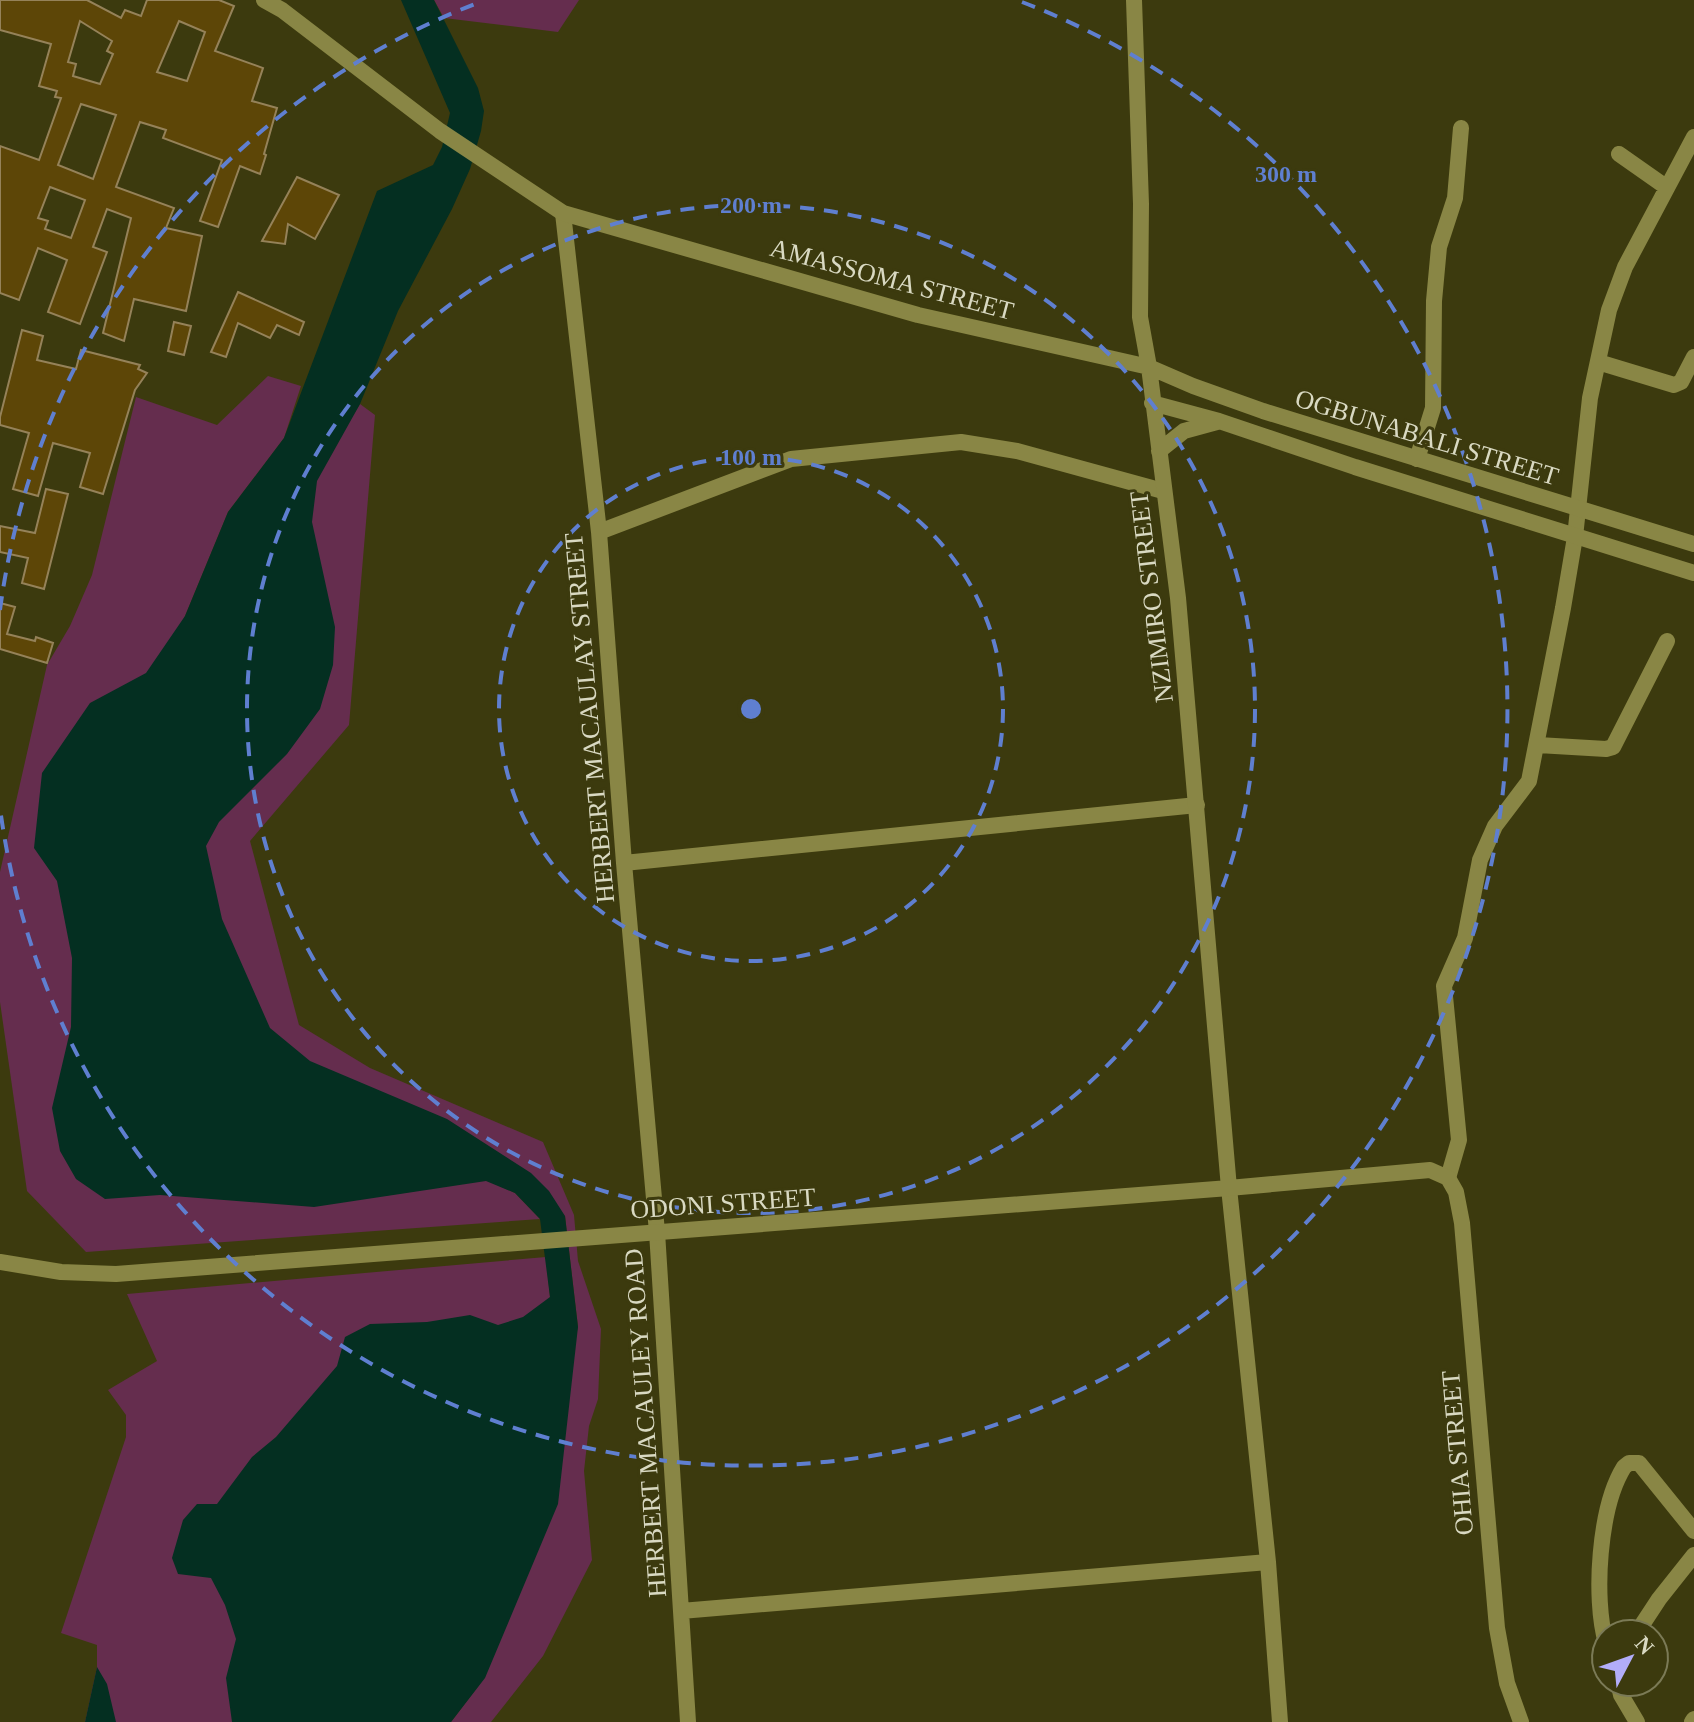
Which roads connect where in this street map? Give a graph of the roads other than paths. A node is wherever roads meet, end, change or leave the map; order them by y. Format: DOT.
graph roads {
  1 [pos="264,0"];
  2 [pos="1134,0"];
  3 [pos="1461,128"];
  4 [pos="1694,137"];
  5 [pos="1619,154"];
  6 [pos="1666,187"];
  7 [pos="563,213"];
  8 [pos="1694,357"];
  9 [pos="1598,362"];
  10 [pos="1149,367"];
  11 [pos="1152,403"];
  12 [pos="1219,421"];
  13 [pos="1159,451"];
  14 [pos="1417,459"];
  15 [pos="1163,491"];
  16 [pos="1578,509"];
  17 [pos="599,532"];
  18 [pos="1575,537"];
  19 [pos="1694,544"];
  20 [pos="1694,573"];
  21 [pos="1667,641"];
  22 [pos="1538,745"];
  23 [pos="1197,805"];
  24 [pos="624,863"];
  25 [pos="1448,1178"];
  26 [pos="1229,1188"];
  27 [pos="656,1226"];
  28 [pos="0,1262"];
  29 [pos="1694,1531"];
  30 [pos="1694,1555"];
  31 [pos="1268,1562"];
  32 [pos="681,1611"];
  33 [pos="1602,1618"];
  34 [pos="1647,1618"];
  35 [pos="1623,1698"];
  36 [pos="688,1722"];
  37 [pos="1280,1722"];
  38 [pos="1521,1722"];
  39 [pos="1637,1722"];
  1 -- 7 [label="street, AMASSOMA STREET"];
  2 -- 10 [label="street, NZIMIRO STREET"];
  3 -- 14 [label="street"];
  4 -- 6 [label="street"];
  5 -- 6 [label="street"];
  6 -- 9 [label="street"];
  7 -- 10 [label="street, AMASSOMA STREET"];
  7 -- 17 [label="street, HERBERT MACAULAY STREET"];
  8 -- 9 [label="street"];
  9 -- 16 [label="street"];
  10 -- 11 [label="street, NZIMIRO STREET"];
  10 -- 14 [label="street, OGBUNABALI STREET"];
  11 -- 12 [label="street, OGBUNABALI STREET"];
  11 -- 13 [label="street, NZIMIRO STREET"];
  12 -- 13 [label="street"];
  12 -- 18 [label="street, OGBUNABALI STREET"];
  13 -- 15 [label="street, NZIMIRO STREET"];
  14 -- 16 [label="street, OGBUNABALI STREET"];
  15 -- 17 [label="street"];
  15 -- 23 [label="street, NZIMIRO STREET"];
  16 -- 18 [label="street"];
  16 -- 19 [label="street, OGBUNABALI STREET"];
  17 -- 24 [label="street, HERBERT MACAULAY STREET"];
  18 -- 20 [label="street, OGBUNABALI STREET"];
  18 -- 22 [label="street"];
  21 -- 22 [label="street"];
  22 -- 25 [label="street"];
  23 -- 24 [label="street"];
  23 -- 26 [label="street, NZIMIRO STREET"];
  24 -- 27 [label="street, HERBERT MACAULAY STREET"];
  25 -- 26 [label="street, ODONI STREET"];
  25 -- 38 [label="street, OHIA STREET"];
  26 -- 27 [label="street, ODONI STREET"];
  26 -- 31 [label="street, NZIMIRO STREET"];
  27 -- 28 [label="street, ODONI STREET"];
  27 -- 32 [label="street, HERBERT MACAULEY ROAD"];
  29 -- 33 [label="street"];
  30 -- 34 [label="street"];
  31 -- 32 [label="street"];
  31 -- 37 [label="street, NZIMIRO STREET"];
  32 -- 36 [label="street, HERBERT MACAULEY ROAD"];
  35 -- 39 [label="street"];
}
